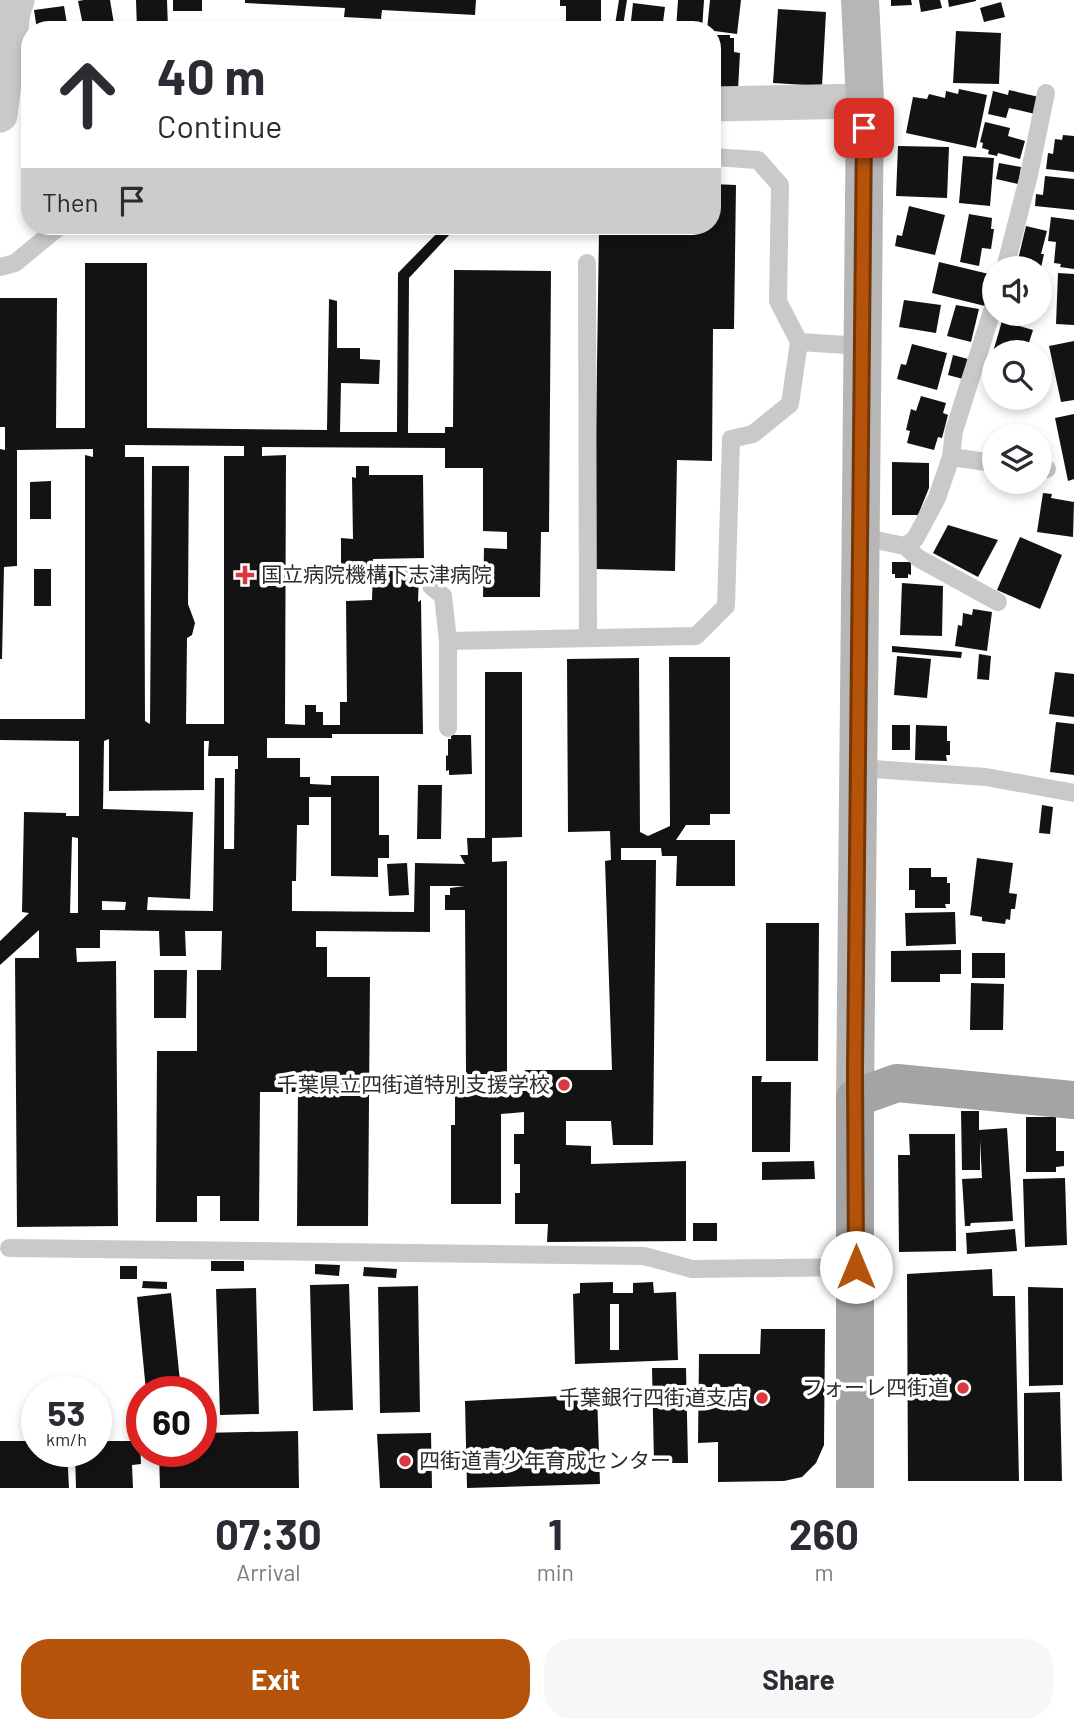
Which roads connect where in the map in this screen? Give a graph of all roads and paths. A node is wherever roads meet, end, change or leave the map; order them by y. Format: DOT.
graph roads {
  1 [pos="17,0"];
  2 [pos="860,0"];
  3 [pos="1046,93"];
  4 [pos="865,101"];
  5 [pos="721,104"];
  6 [pos="0,118"];
  7 [pos="21,119"];
  8 [pos="721,158"];
  9 [pos="49,235"];
  10 [pos="1008,256"];
  11 [pos="587,263"];
  12 [pos="0,267"];
  13 [pos="987,326"];
  14 [pos="799,342"];
  15 [pos="862,343"];
  16 [pos="951,457"];
  17 [pos="982,461"];
  18 [pos="861,537"];
  19 [pos="905,546"];
  20 [pos="431,586"];
  21 [pos="998,602"];
  22 [pos="588,638"];
  23 [pos="448,642"];
  24 [pos="447,728"];
  25 [pos="859,768"];
  26 [pos="1074,793"];
  27 [pos="855,1098"];
  28 [pos="1074,1100"];
  29 [pos="9,1248"];
  30 [pos="856,1267"];
  31 [pos="855,1488"];
  1 -- 6 [label="street"];
  2 -- 4 [label="street"];
  3 -- 10 [label="lane"];
  4 -- 5 [label="street"];
  4 -- 15 [label="street"];
  6 -- 7 [label="street"];
  8 -- 14 [label="lane"];
  9 -- 12 [label="lane"];
  11 -- 22 [label="lane"];
  13 -- 16 [label="lane"];
  14 -- 15 [label="lane"];
  14 -- 22 [label="lane"];
  15 -- 18 [label="street"];
  16 -- 17 [label="lane"];
  16 -- 19 [label="lane"];
  18 -- 19 [label="lane"];
  18 -- 25 [label="street"];
  19 -- 21 [label="lane"];
  20 -- 23 [label="lane"];
  22 -- 23 [label="lane"];
  23 -- 24 [label="lane"];
  25 -- 26 [label="lane"];
  25 -- 27 [label="street"];
  27 -- 28 [label="main road"];
  27 -- 30 [label="main road"];
  29 -- 30 [label="lane"];
  30 -- 31 [label="main road"];
}
